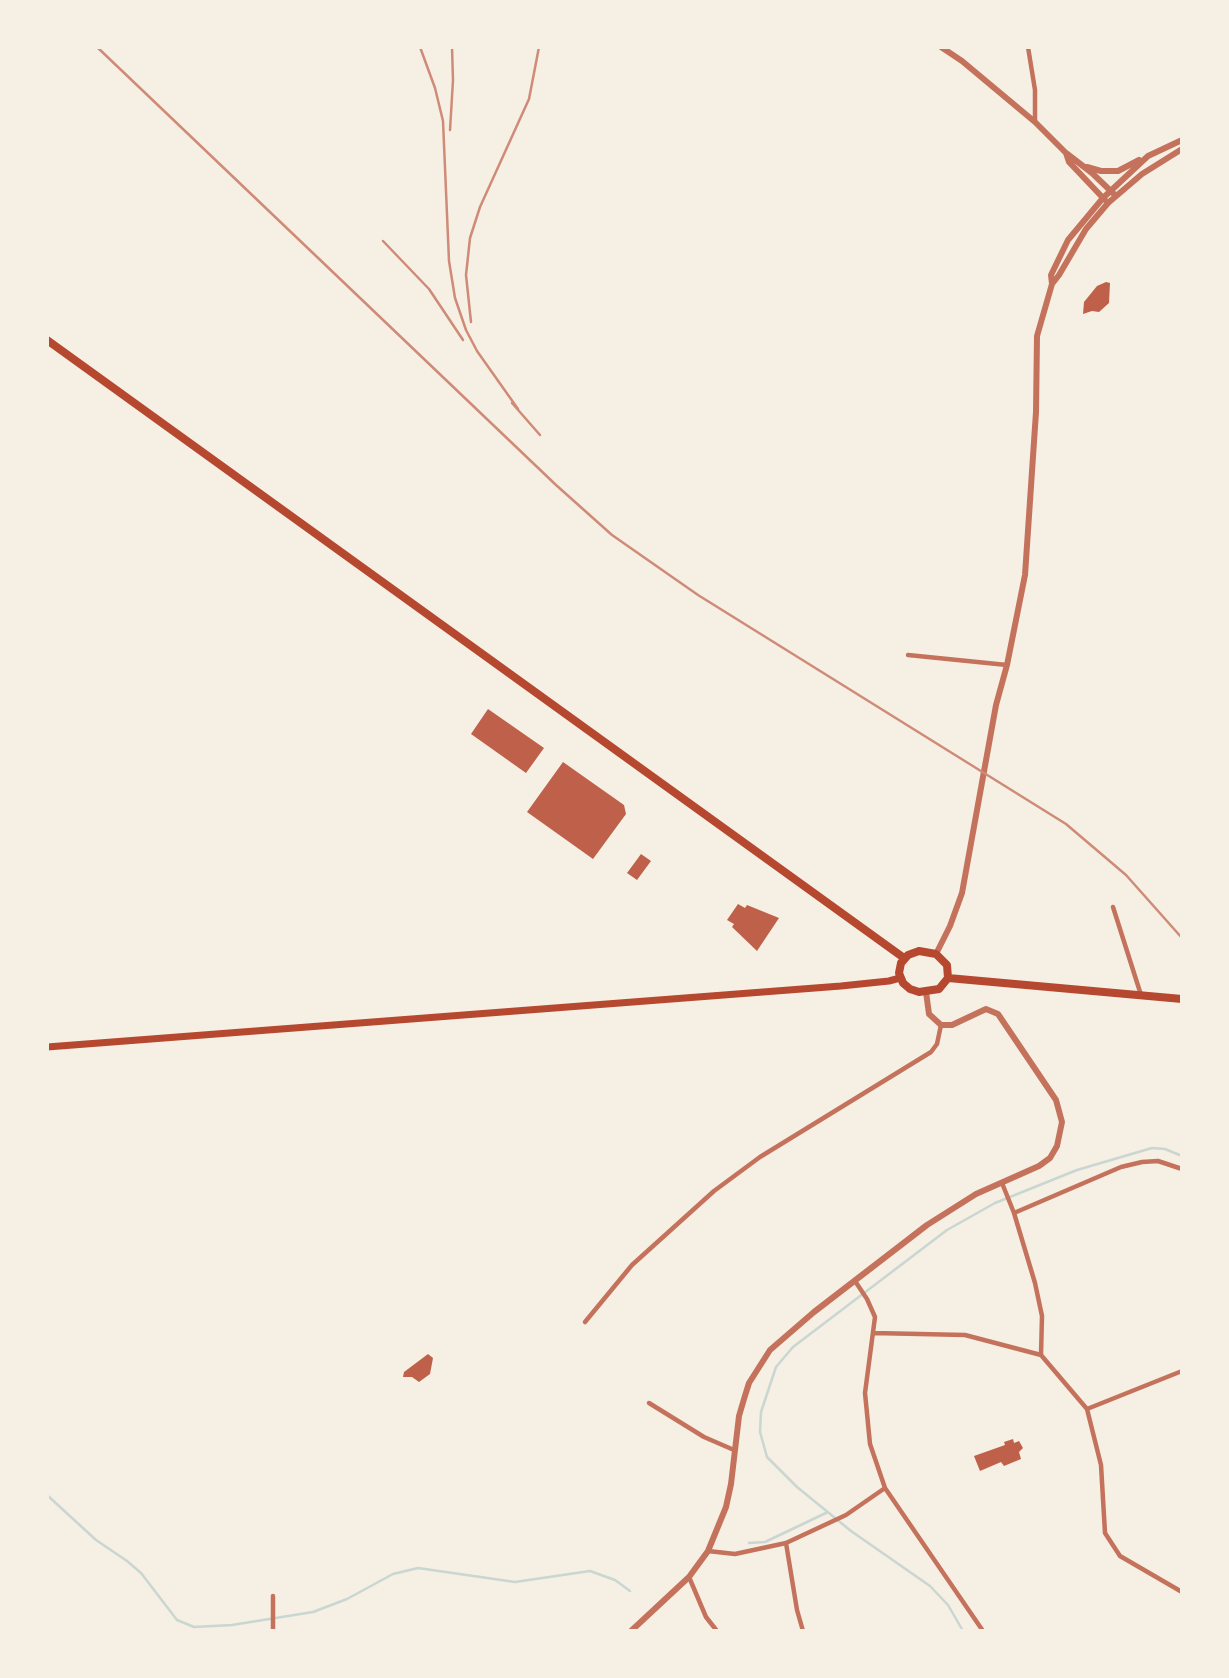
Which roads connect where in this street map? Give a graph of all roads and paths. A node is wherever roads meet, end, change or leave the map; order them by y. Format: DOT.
graph roads {
  1 [pos="941,47"];
  2 [pos="1028,47"];
  3 [pos="1035,122"];
  4 [pos="1182,140"];
  5 [pos="1182,149"];
  6 [pos="1066,153"];
  7 [pos="1147,156"];
  8 [pos="1082,166"];
  9 [pos="1113,193"];
  10 [pos="1106,201"];
  11 [pos="47,340"];
  12 [pos="908,655"];
  13 [pos="1007,665"];
  14 [pos="1113,907"];
  15 [pos="936,954"];
  16 [pos="904,958"];
  17 [pos="900,978"];
  18 [pos="948,978"];
  19 [pos="926,992"];
  20 [pos="1141,995"];
  21 [pos="1182,999"];
  22 [pos="941,1025"];
  23 [pos="47,1047"];
  24 [pos="1182,1169"];
  25 [pos="1004,1186"];
  26 [pos="1014,1213"];
  27 [pos="855,1280"];
  28 [pos="585,1322"];
  29 [pos="873,1333"];
  30 [pos="1041,1355"];
  31 [pos="1182,1371"];
  32 [pos="649,1403"];
  33 [pos="1087,1409"];
  34 [pos="734,1450"];
  35 [pos="885,1488"];
  36 [pos="786,1543"];
  37 [pos="708,1551"];
  38 [pos="689,1577"];
  39 [pos="1182,1592"];
  40 [pos="273,1596"];
  41 [pos="273,1631"];
  42 [pos="631,1631"];
  43 [pos="717,1631"];
  44 [pos="803,1631"];
  45 [pos="983,1631"];
  1 -- 3 [label="street"];
  2 -- 3 [label="street"];
  3 -- 6 [label="street"];
  4 -- 7 [label="street"];
  5 -- 9 [label="street"];
  6 -- 8 [label="street"];
  6 -- 10 [label="street"];
  7 -- 8 [label="street"];
  7 -- 9 [label="street"];
  8 -- 9 [label="street"];
  9 -- 10 [label="street"];
  10 -- 13 [label="street"];
  11 -- 16 [label="main road"];
  12 -- 13 [label="street"];
  13 -- 15 [label="street"];
  14 -- 20 [label="street"];
  15 -- 16 [label="main road"];
  15 -- 18 [label="main road"];
  16 -- 17 [label="main road"];
  17 -- 19 [label="main road"];
  17 -- 23 [label="main road"];
  18 -- 19 [label="main road"];
  18 -- 20 [label="main road"];
  19 -- 22 [label="street"];
  20 -- 21 [label="main road"];
  22 -- 25 [label="street"];
  22 -- 28 [label="street"];
  24 -- 26 [label="street"];
  25 -- 26 [label="street"];
  25 -- 27 [label="street"];
  26 -- 30 [label="street"];
  27 -- 29 [label="street"];
  27 -- 34 [label="street"];
  29 -- 30 [label="street"];
  29 -- 35 [label="street"];
  30 -- 33 [label="street"];
  31 -- 33 [label="street"];
  32 -- 34 [label="street"];
  33 -- 39 [label="street"];
  34 -- 37 [label="street"];
  35 -- 36 [label="street"];
  35 -- 45 [label="street"];
  36 -- 37 [label="street"];
  36 -- 44 [label="street"];
  37 -- 38 [label="street"];
  38 -- 42 [label="street"];
  38 -- 43 [label="street"];
  40 -- 41 [label="street"];
}
